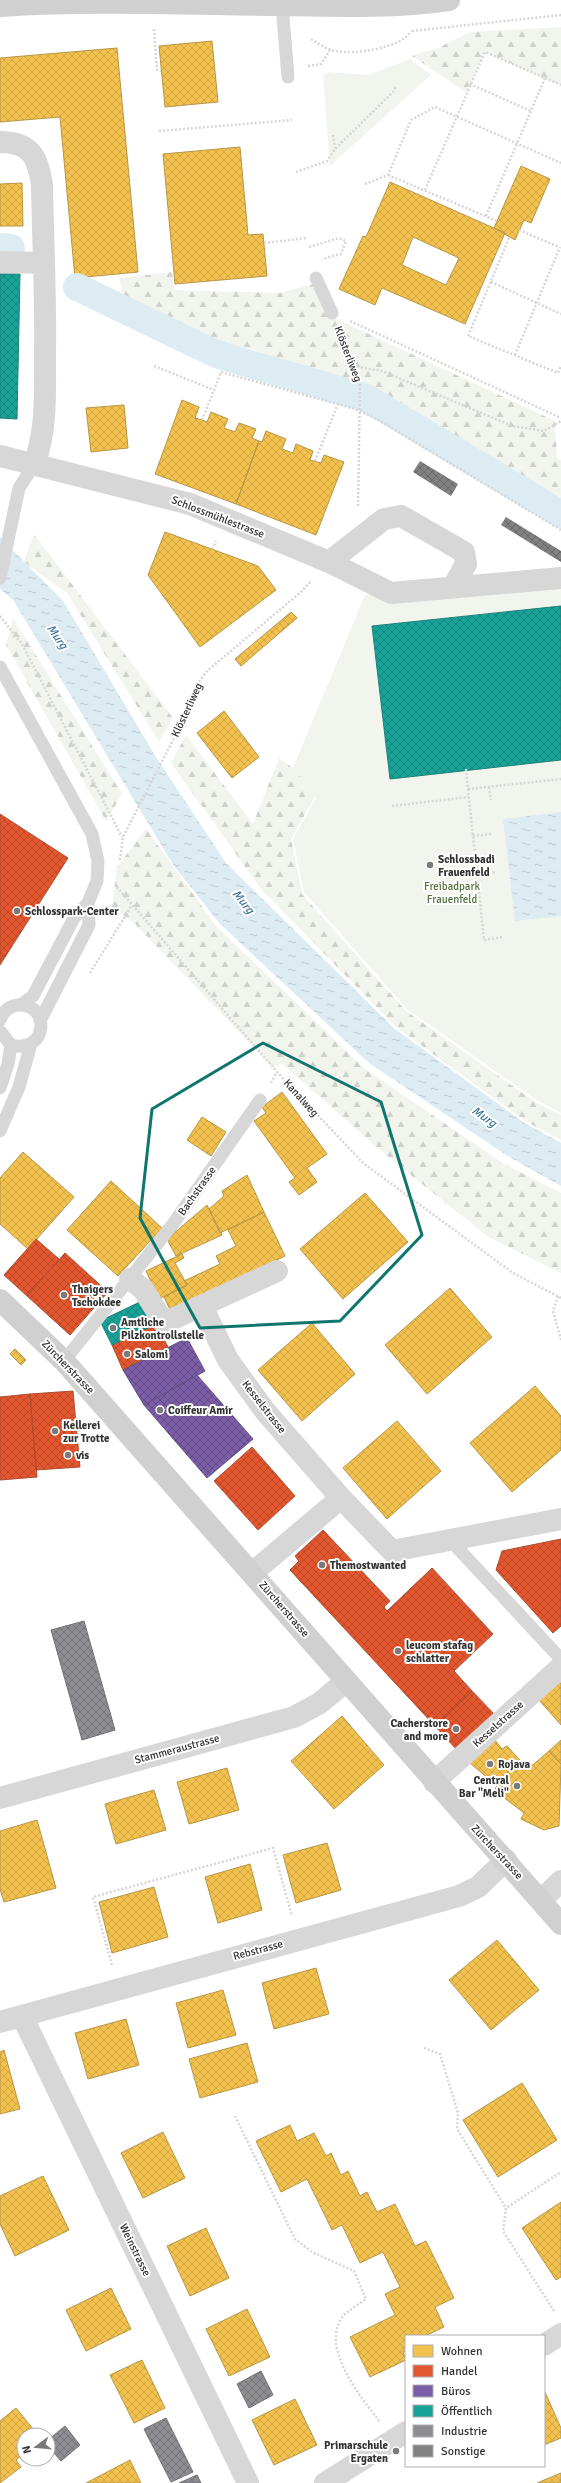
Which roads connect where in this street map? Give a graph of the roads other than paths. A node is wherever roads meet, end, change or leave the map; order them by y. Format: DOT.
graph roads {
  1 [pos="449,0"];
  2 [pos="282,5"];
  3 [pos="0,6"];
  4 [pos="288,73"];
  5 [pos="0,142"];
  6 [pos="0,262"];
  7 [pos="44,263"];
  8 [pos="316,278"];
  9 [pos="332,313"];
  10 [pos="0,456"];
  11 [pos="34,465"];
  12 [pos="329,562"];
  13 [pos="0,578"];
  14 [pos="560,578"];
  15 [pos="453,587"];
  16 [pos="0,667"];
  17 [pos="88,903"];
  18 [pos="21,1005"];
  19 [pos="0,1020"];
  20 [pos="40,1021"];
  21 [pos="0,1031"];
  22 [pos="30,1044"];
  23 [pos="10,1045"];
  24 [pos="0,1088"];
  25 [pos="260,1100"];
  26 [pos="0,1131"];
  27 [pos="277,1271"];
  28 [pos="130,1279"];
  29 [pos="0,1300"];
  30 [pos="202,1306"];
  31 [pos="64,1361"];
  32 [pos="341,1498"];
  33 [pos="561,1519"];
  34 [pos="451,1541"];
  35 [pos="252,1573"];
  36 [pos="561,1659"];
  37 [pos="561,1666"];
  38 [pos="346,1681"];
  39 [pos="434,1782"];
  40 [pos="0,1798"];
  41 [pos="506,1860"];
  42 [pos="561,1881"];
  43 [pos="541,1900"];
  44 [pos="561,1924"];
  45 [pos="22,2016"];
  46 [pos="0,2022"];
  47 [pos="399,2436"];
  48 [pos="248,2483"];
  49 [pos="325,2483"];
  1 -- 2 [label="main road"];
  2 -- 3 [label="main road"];
  2 -- 4 [label="lane"];
  5 -- 7 [label="street"];
  6 -- 7 [label="street"];
  7 -- 11 [label="street"];
  8 -- 9 [label="lane, Klösterliweg"];
  10 -- 11 [label="street, Schlossmühlestrasse"];
  11 -- 12 [label="street, Schlossmühlestrasse"];
  11 -- 13 [label="lane"];
  12 -- 15 [label="street, Schlossmühlestrasse"];
  12 -- 15 [label="street"];
  14 -- 15 [label="street, Schlossmühlestrasse"];
  16 -- 17 [label="lane"];
  17 -- 18 [label="lane"];
  17 -- 20 [label="lane"];
  18 -- 19 [label="lane"];
  18 -- 20 [label="lane"];
  20 -- 22 [label="lane"];
  21 -- 23 [label="lane"];
  22 -- 23 [label="lane"];
  22 -- 26 [label="lane"];
  23 -- 24 [label="lane"];
  25 -- 28 [label="lane, Bachstrasse"];
  27 -- 30 [label="street"];
  28 -- 30 [label="street"];
  28 -- 31 [label="lane, Bachstrasse"];
  29 -- 31 [label="main road, Zürcherstrasse"];
  30 -- 32 [label="street, Kesselstrasse"];
  31 -- 35 [label="main road, Zürcherstrasse"];
  32 -- 34 [label="street, Kesselstrasse"];
  32 -- 35 [label="street"];
  33 -- 34 [label="street, Kesselstrasse"];
  34 -- 36 [label="lane"];
  35 -- 38 [label="main road, Zürcherstrasse"];
  37 -- 39 [label="street, Kesselstrasse"];
  38 -- 39 [label="main road, Zürcherstrasse"];
  38 -- 40 [label="street, Stammeraustrasse"];
  39 -- 41 [label="main road, Zürcherstrasse"];
  41 -- 43 [label="main road, Zürcherstrasse"];
  41 -- 45 [label="street, Rebstrasse"];
  42 -- 43 [label="street"];
  43 -- 44 [label="main road, Zürcherstrasse"];
  45 -- 46 [label="street, Rebstrasse"];
  45 -- 48 [label="street, Weinstrasse"];
  47 -- 49 [label="street"];
}
